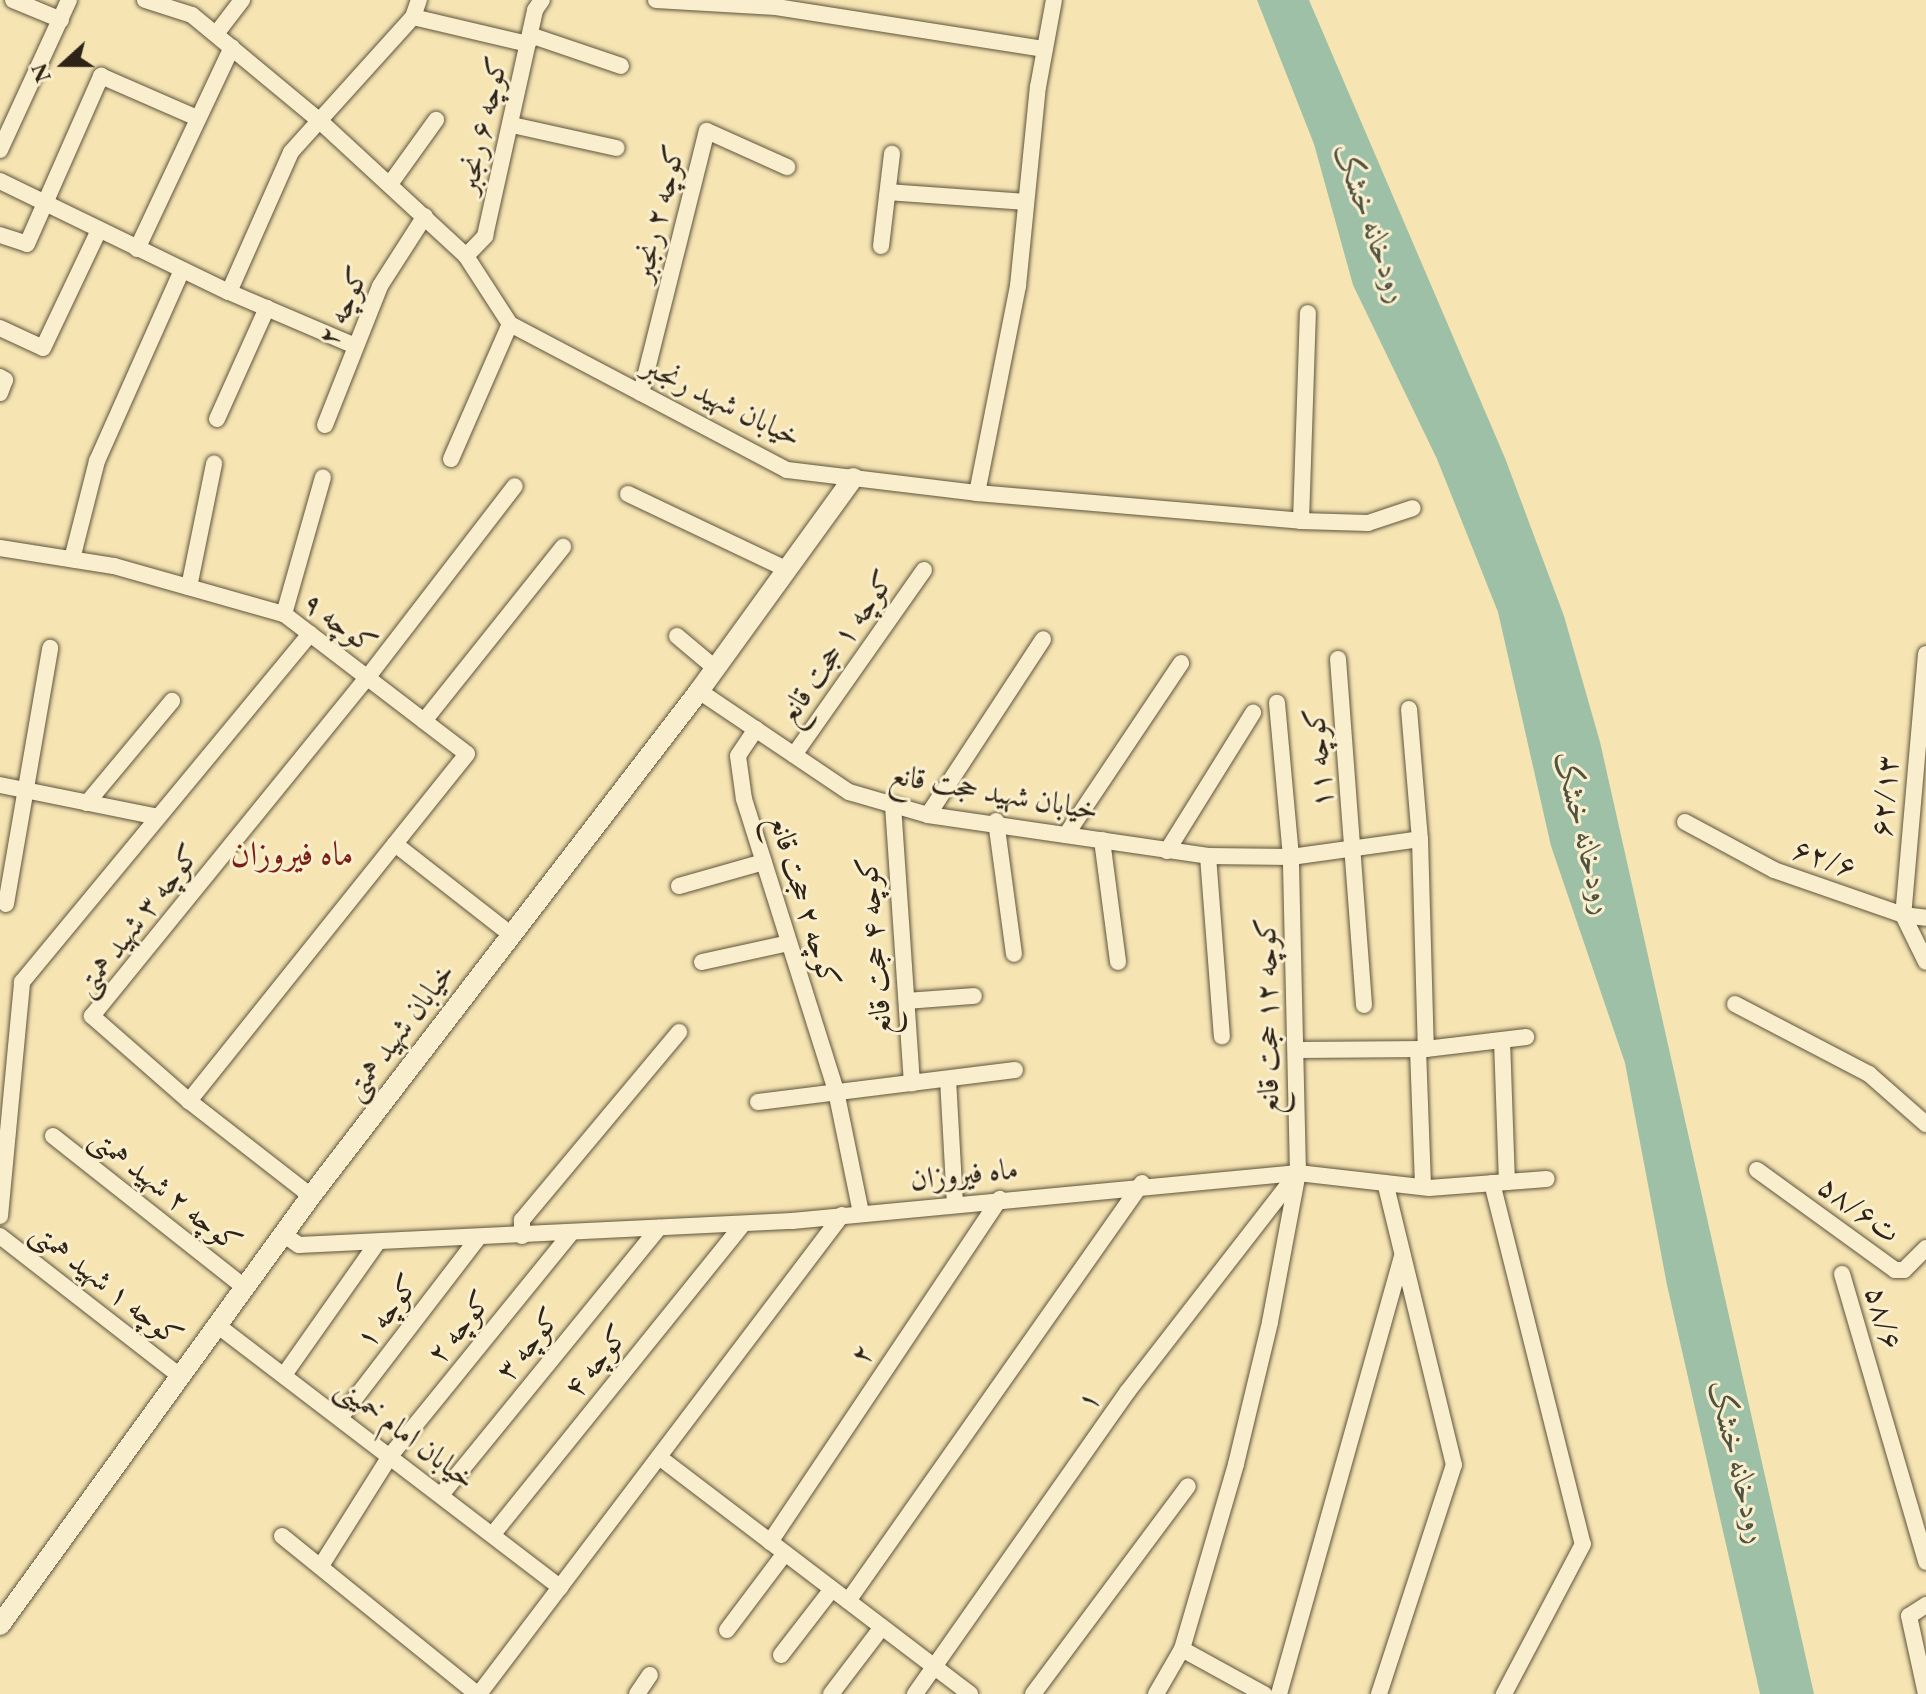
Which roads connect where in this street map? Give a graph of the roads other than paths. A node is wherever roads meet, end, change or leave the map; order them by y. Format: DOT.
graph roads {
  1 [pos="13,0"];
  2 [pos="69,0"];
  3 [pos="145,0"];
  4 [pos="242,0"];
  5 [pos="419,0"];
  6 [pos="542,0"];
  7 [pos="656,0"];
  8 [pos="1054,0"];
  9 [pos="714,2"];
  10 [pos="779,4"];
  11 [pos="413,17"];
  12 [pos="61,20"];
  13 [pos="216,34"];
  14 [pos="529,40"];
  15 [pos="232,47"];
  16 [pos="1045,49"];
  17 [pos="621,66"];
  18 [pos="197,118"];
  19 [pos="436,120"];
  20 [pos="322,123"];
  21 [pos="512,125"];
  22 [pos="617,148"];
  23 [pos="0,150"];
  24 [pos="892,154"];
  25 [pos="787,167"];
  26 [pos="0,181"];
  27 [pos="390,184"];
  28 [pos="888,192"];
  29 [pos="1026,202"];
  30 [pos="47,204"];
  31 [pos="425,216"];
  32 [pos="99,230"];
  33 [pos="0,235"];
  34 [pos="881,246"];
  35 [pos="137,249"];
  36 [pos="466,256"];
  37 [pos="182,270"];
  38 [pos="229,292"];
  39 [pos="267,308"];
  40 [pos="1308,313"];
  41 [pos="510,324"];
  42 [pos="0,328"];
  43 [pos="355,346"];
  44 [pos="0,377"];
  45 [pos="0,393"];
  46 [pos="641,393"];
  47 [pos="217,419"];
  48 [pos="325,425"];
  49 [pos="451,459"];
  50 [pos="214,464"];
  51 [pos="323,477"];
  52 [pos="853,478"];
  53 [pos="515,486"];
  54 [pos="977,493"];
  55 [pos="628,494"];
  56 [pos="1413,508"];
  57 [pos="1301,521"];
  58 [pos="563,547"];
  59 [pos="0,548"];
  60 [pos="72,559"];
  61 [pos="788,570"];
  62 [pos="924,570"];
  63 [pos="189,587"];
  64 [pos="284,614"];
  65 [pos="310,634"];
  66 [pos="677,636"];
  67 [pos="1043,639"];
  68 [pos="50,648"];
  69 [pos="1926,654"];
  70 [pos="1338,659"];
  71 [pos="1181,663"];
  72 [pos="715,668"];
  73 [pos="367,678"];
  74 [pos="699,691"];
  75 [pos="172,701"];
  76 [pos="1277,703"];
  77 [pos="1409,709"];
  78 [pos="1253,713"];
  79 [pos="424,721"];
  80 [pos="756,729"];
  81 [pos="794,755"];
  82 [pos="0,785"];
  83 [pos="26,791"];
  84 [pos="87,803"];
  85 [pos="893,805"];
  86 [pos="928,815"];
  87 [pos="158,817"];
  88 [pos="996,821"];
  89 [pos="1685,822"];
  90 [pos="1066,835"];
  91 [pos="1420,839"];
  92 [pos="1102,840"];
  93 [pos="395,844"];
  94 [pos="1167,851"];
  95 [pos="1355,852"];
  96 [pos="1208,856"];
  97 [pos="1291,857"];
  98 [pos="764,862"];
  99 [pos="679,886"];
  100 [pos="6,904"];
  101 [pos="1903,915"];
  102 [pos="1926,918"];
  103 [pos="510,934"];
  104 [pos="789,943"];
  105 [pos="1014,954"];
  106 [pos="702,962"];
  107 [pos="1118,962"];
  108 [pos="1926,962"];
  109 [pos="974,996"];
  110 [pos="907,1001"];
  111 [pos="1735,1004"];
  112 [pos="1364,1005"];
  113 [pos="679,1032"];
  114 [pos="1222,1036"];
  115 [pos="1526,1037"];
  116 [pos="1502,1040"];
  117 [pos="1422,1049"];
  118 [pos="1297,1050"];
  119 [pos="1015,1070"];
  120 [pos="948,1079"];
  121 [pos="912,1083"];
  122 [pos="836,1091"];
  123 [pos="189,1101"];
  124 [pos="758,1102"];
  125 [pos="1926,1124"];
  126 [pos="53,1136"];
  127 [pos="1757,1170"];
  128 [pos="1298,1173"];
  129 [pos="1547,1179"];
  130 [pos="1499,1182"];
  131 [pos="1142,1183"];
  132 [pos="1385,1183"];
  133 [pos="1423,1187"];
  134 [pos="311,1196"];
  135 [pos="1000,1199"];
  136 [pos="955,1204"];
  137 [pos="861,1213"];
  138 [pos="842,1215"];
  139 [pos="0,1216"];
  140 [pos="743,1224"];
  141 [pos="659,1228"];
  142 [pos="571,1233"];
  143 [pos="283,1234"];
  144 [pos="522,1236"];
  145 [pos="478,1238"];
  146 [pos="377,1243"];
  147 [pos="3,1246"];
  148 [pos="1926,1248"];
  149 [pos="1403,1255"];
  150 [pos="1842,1274"];
  151 [pos="244,1287"];
  152 [pos="217,1325"];
  153 [pos="284,1375"];
  154 [pos="180,1376"];
  155 [pos="340,1418"];
  156 [pos="390,1456"];
  157 [pos="659,1457"];
  158 [pos="1188,1486"];
  159 [pos="441,1495"];
  160 [pos="493,1534"];
  161 [pos="282,1536"];
  162 [pos="770,1542"];
  163 [pos="785,1553"];
  164 [pos="324,1561"];
  165 [pos="1926,1562"];
  166 [pos="560,1587"];
  167 [pos="832,1589"];
  168 [pos="848,1601"];
  169 [pos="1926,1605"];
  170 [pos="0,1625"];
  171 [pos="882,1627"];
  172 [pos="727,1630"];
  173 [pos="1182,1649"];
  174 [pos="781,1655"];
  175 [pos="935,1667"];
  176 [pos="650,1675"];
  177 [pos="478,1694"];
  178 [pos="637,1694"];
  179 [pos="831,1694"];
  180 [pos="915,1694"];
  181 [pos="970,1694"];
  182 [pos="1033,1694"];
  183 [pos="1156,1694"];
  184 [pos="1264,1694"];
  185 [pos="1279,1694"];
  186 [pos="1379,1694"];
  187 [pos="1504,1694"];
  188 [pos="1926,1694"];
  1 -- 12 [label="street"];
  2 -- 12 [label="street"];
  3 -- 13 [label="street, خیابان شهید رنجبر"];
  4 -- 13 [label="street"];
  5 -- 11 [label="street"];
  6 -- 14 [label="street, کوچه ۶ رنجبر"];
  7 -- 9 [label="street"];
  8 -- 16 [label="street"];
  9 -- 10 [label="street"];
  10 -- 16 [label="street"];
  11 -- 14 [label="street"];
  11 -- 20 [label="street"];
  12 -- 23 [label="street"];
  13 -- 15 [label="street, خیابان شهید رنجبر"];
  14 -- 17 [label="street"];
  14 -- 21 [label="street, کوچه ۶ رنجبر"];
  15 -- 18 [label="street"];
  15 -- 20 [label="street, خیابان شهید رنجبر"];
  16 -- 29 [label="street"];
  18 -- 30 [label="street"];
  18 -- 35 [label="street"];
  19 -- 27 [label="street"];
  20 -- 27 [label="street, خیابان شهید رنجبر"];
  20 -- 38 [label="street"];
  21 -- 22 [label="street"];
  21 -- 36 [label="street, کوچه ۶ رنجبر"];
  24 -- 28 [label="street"];
  25 -- 46 [label="street, کوچه ۲ رنجبر"];
  26 -- 30 [label="street"];
  27 -- 31 [label="street, خیابان شهید رنجبر"];
  28 -- 29 [label="street"];
  28 -- 34 [label="street"];
  29 -- 54 [label="street"];
  30 -- 32 [label="street"];
  30 -- 33 [label="street"];
  31 -- 36 [label="street, خیابان شهید رنجبر"];
  31 -- 43 [label="street, کوچه ۲"];
  32 -- 35 [label="street"];
  32 -- 42 [label="street"];
  35 -- 37 [label="street"];
  36 -- 41 [label="street, خیابان شهید رنجبر"];
  37 -- 38 [label="street"];
  37 -- 60 [label="street"];
  38 -- 39 [label="street"];
  39 -- 43 [label="street"];
  39 -- 47 [label="street"];
  40 -- 57 [label="street"];
  41 -- 46 [label="street, خیابان شهید رنجبر"];
  41 -- 49 [label="street"];
  43 -- 48 [label="street, کوچه ۲"];
  44 -- 45 [label="street"];
  46 -- 52 [label="street, خیابان شهید رنجبر"];
  50 -- 63 [label="street"];
  51 -- 64 [label="street"];
  52 -- 54 [label="street, خیابان شهید رنجبر"];
  52 -- 61 [label="street, خیابان شهید همتی"];
  53 -- 73 [label="street, کوچه ۳ شهید همتی"];
  54 -- 57 [label="street, خیابان شهید رنجبر"];
  55 -- 61 [label="street"];
  56 -- 57 [label="street, خیابان شهید رنجبر"];
  58 -- 79 [label="street"];
  59 -- 60 [label="street, کوچه ۹"];
  60 -- 63 [label="street, کوچه ۹"];
  61 -- 72 [label="street, خیابان شهید همتی"];
  62 -- 81 [label="street, کوچه ۱ حجت قانع"];
  63 -- 64 [label="street, کوچه ۹"];
  64 -- 65 [label="street, کوچه ۹"];
  65 -- 73 [label="street, کوچه ۹"];
  65 -- 87 [label="street"];
  66 -- 72 [label="street"];
  67 -- 86 [label="street"];
  68 -- 83 [label="street"];
  69 -- 101 [label="street, ۶۲/۱۳"];
  70 -- 95 [label="street, کوچه ۱۱"];
  71 -- 90 [label="street"];
  72 -- 74 [label="street, خیابان شهید همتی"];
  73 -- 79 [label="street, کوچه ۹"];
  73 -- 123 [label="street, کوچه ۳ شهید همتی"];
  74 -- 80 [label="street, خیابان شهید حجت قانع"];
  74 -- 103 [label="street, خیابان شهید همتی"];
  75 -- 84 [label="street"];
  76 -- 97 [label="street, کوچه ۱۲ حجت قانع"];
  77 -- 91 [label="street"];
  78 -- 94 [label="street"];
  79 -- 93 [label="street, کوچه ۹"];
  80 -- 81 [label="street, خیابان شهید حجت قانع"];
  80 -- 98 [label="street, کوچه ۲ حجت قانع"];
  81 -- 85 [label="street, خیابان شهید حجت قانع"];
  82 -- 83 [label="street"];
  83 -- 84 [label="street"];
  83 -- 100 [label="street"];
  84 -- 87 [label="street"];
  85 -- 86 [label="street, خیابان شهید حجت قانع"];
  85 -- 110 [label="street, کوچه ۴ حجت قانع"];
  86 -- 88 [label="street, خیابان شهید حجت قانع"];
  87 -- 139 [label="street"];
  88 -- 90 [label="street, خیابان شهید حجت قانع"];
  88 -- 105 [label="street"];
  89 -- 101 [label="street, ۶۲/۶"];
  90 -- 92 [label="street, خیابان شهید حجت قانع"];
  91 -- 95 [label="street, خیابان شهید حجت قانع"];
  91 -- 117 [label="street"];
  92 -- 94 [label="street, خیابان شهید حجت قانع"];
  92 -- 107 [label="street"];
  93 -- 103 [label="street"];
  93 -- 123 [label="street, کوچه ۹"];
  94 -- 96 [label="street, خیابان شهید حجت قانع"];
  95 -- 97 [label="street, خیابان شهید حجت قانع"];
  95 -- 112 [label="street, کوچه ۱۱"];
  96 -- 97 [label="street, خیابان شهید حجت قانع"];
  96 -- 114 [label="street"];
  97 -- 118 [label="street, کوچه ۱۲ حجت قانع"];
  98 -- 99 [label="street"];
  98 -- 104 [label="street, کوچه ۲ حجت قانع"];
  101 -- 102 [label="street, ۶۲/۶"];
  101 -- 108 [label="street"];
  103 -- 134 [label="street, خیابان شهید همتی"];
  104 -- 106 [label="street"];
  104 -- 122 [label="street, کوچه ۲ حجت قانع"];
  109 -- 110 [label="street"];
  110 -- 121 [label="street, کوچه ۴ حجت قانع"];
  111 -- 125 [label="street"];
  113 -- 144 [label="street"];
  115 -- 116 [label="street"];
  116 -- 117 [label="street"];
  116 -- 130 [label="street"];
  117 -- 118 [label="street"];
  117 -- 133 [label="street"];
  118 -- 128 [label="street, کوچه ۱۲ حجت قانع"];
  119 -- 120 [label="street"];
  120 -- 121 [label="street"];
  120 -- 136 [label="street"];
  121 -- 122 [label="street"];
  122 -- 124 [label="street"];
  122 -- 137 [label="street, کوچه ۲ حجت قانع"];
  123 -- 134 [label="street, کوچه ۳ شهید همتی"];
  126 -- 151 [label="street, کوچه ۲ شهید همتی"];
  127 -- 148 [label="street, ۵۸/۶ت"];
  128 -- 131 [label="street, ماه فیروزان"];
  128 -- 132 [label="street, ماه فیروزان"];
  128 -- 173 [label="street, کوچه ۱۲ حجت قانع"];
  128 -- 175 [label="street, ۱"];
  129 -- 130 [label="street, ماه فیروزان"];
  130 -- 133 [label="street, ماه فیروزان"];
  130 -- 187 [label="street"];
  131 -- 135 [label="street, ماه فیروزان"];
  131 -- 168 [label="street"];
  132 -- 133 [label="street, ماه فیروزان"];
  132 -- 149 [label="street"];
  134 -- 143 [label="street, خیابان شهید همتی"];
  135 -- 136 [label="street, ماه فیروزان"];
  135 -- 162 [label="street, ۲"];
  136 -- 137 [label="street, ماه فیروزان"];
  137 -- 138 [label="street, ماه فیروزان"];
  138 -- 140 [label="street, ماه فیروزان"];
  138 -- 157 [label="street"];
  140 -- 141 [label="street, ماه فیروزان"];
  140 -- 160 [label="street, کوچه ۴"];
  141 -- 142 [label="street, ماه فیروزان"];
  141 -- 159 [label="street, کوچه ۳"];
  142 -- 144 [label="street, ماه فیروزان"];
  142 -- 156 [label="street, کوچه ۲"];
  143 -- 146 [label="street, ماه فیروزان"];
  143 -- 151 [label="street, خیابان شهید همتی"];
  144 -- 145 [label="street, ماه فیروزان"];
  145 -- 146 [label="street, ماه فیروزان"];
  145 -- 155 [label="street, کوچه ۱"];
  146 -- 153 [label="street"];
  147 -- 154 [label="street, کوچه ۱ شهید همتی"];
  149 -- 185 [label="street"];
  149 -- 186 [label="street"];
  150 -- 165 [label="street, ۵۸/۶"];
  151 -- 152 [label="street, خیابان شهید همتی"];
  152 -- 153 [label="street, خیابان امام خمینی"];
  152 -- 154 [label="street, خیابان شهید همتی"];
  153 -- 155 [label="street, خیابان امام خمینی"];
  154 -- 170 [label="street, خیابان شهید همتی"];
  155 -- 156 [label="street, خیابان امام خمینی"];
  156 -- 159 [label="street, خیابان امام خمینی"];
  156 -- 164 [label="street, کوچه ۲"];
  157 -- 162 [label="street"];
  157 -- 166 [label="street"];
  158 -- 182 [label="street"];
  159 -- 160 [label="street, خیابان امام خمینی"];
  160 -- 166 [label="street, خیابان امام خمینی"];
  161 -- 177 [label="street"];
  162 -- 163 [label="street"];
  163 -- 167 [label="street"];
  163 -- 172 [label="street"];
  166 -- 177 [label="street"];
  167 -- 168 [label="street"];
  167 -- 174 [label="street"];
  168 -- 171 [label="street"];
  169 -- 188 [label="street"];
  171 -- 175 [label="street"];
  171 -- 179 [label="street"];
  173 -- 183 [label="street, کوچه ۱۲ حجت قانع"];
  173 -- 184 [label="street"];
  175 -- 180 [label="street, ۱"];
  175 -- 181 [label="street"];
  176 -- 178 [label="street"];
}
